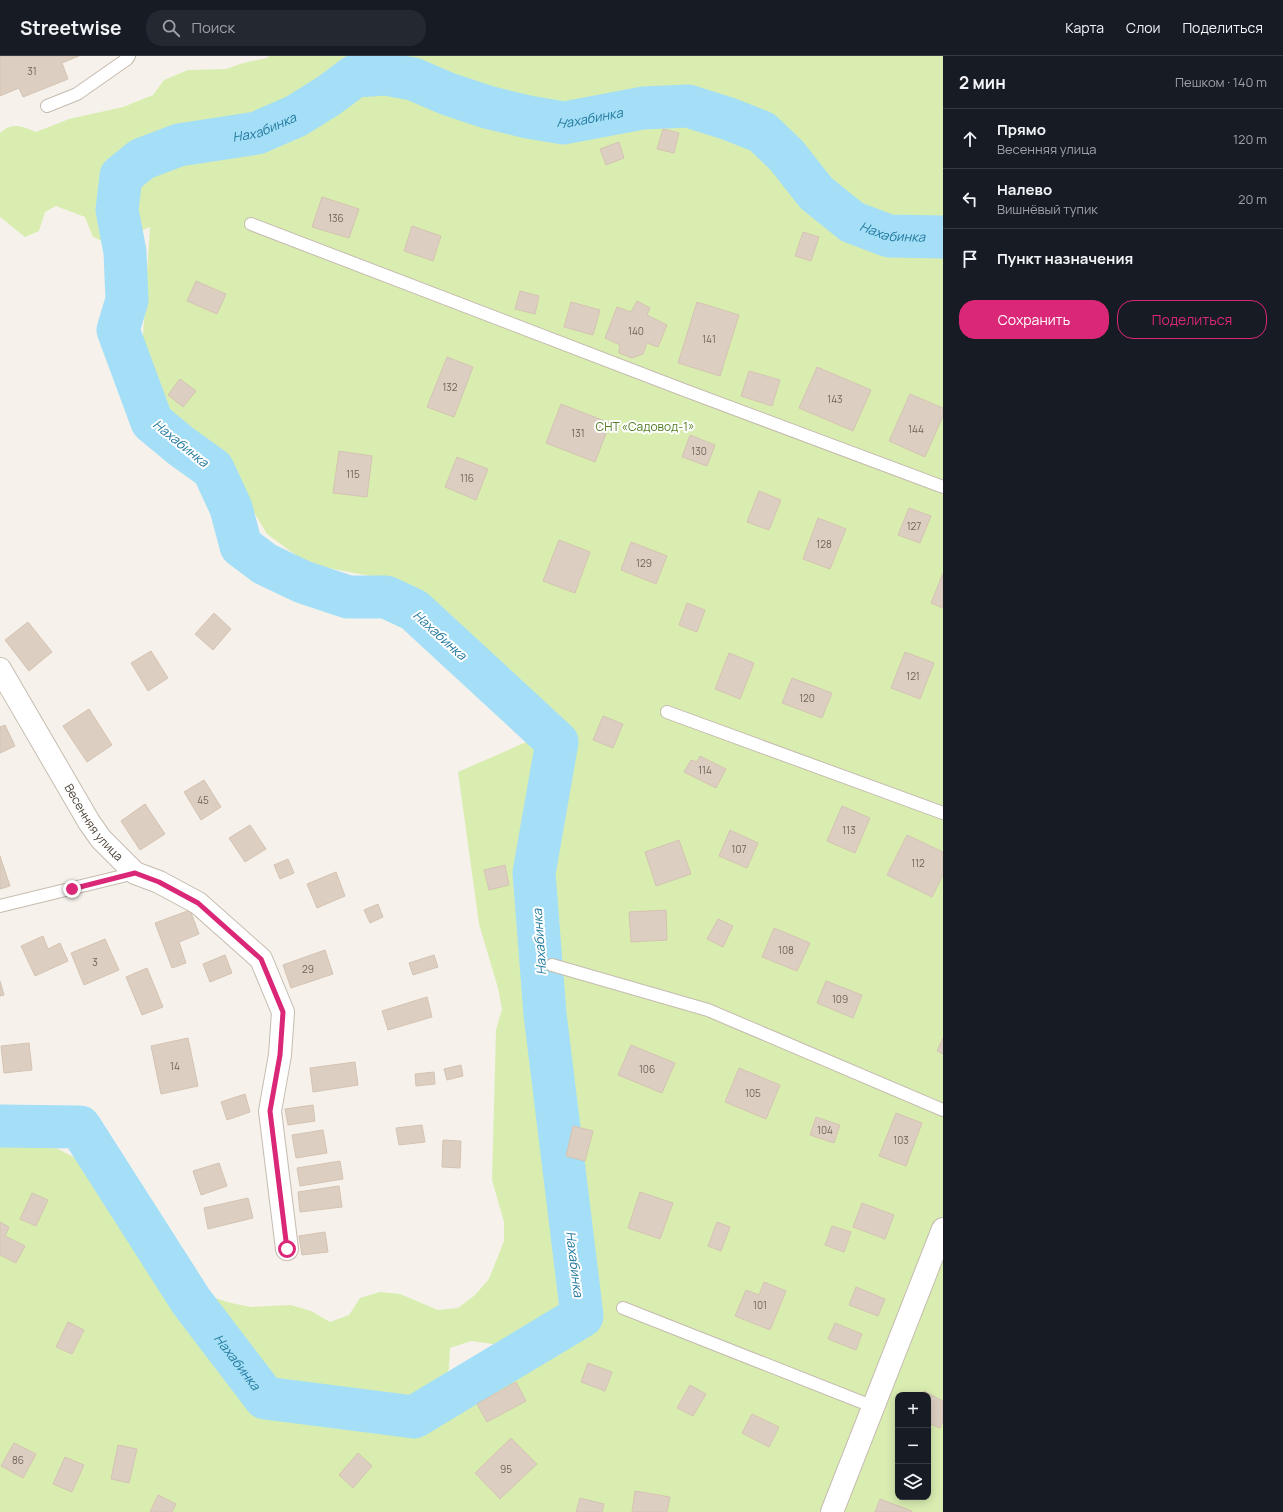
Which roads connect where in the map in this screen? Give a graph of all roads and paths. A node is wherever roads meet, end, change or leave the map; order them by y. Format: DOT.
graph roads {
  1 [pos="129,56"];
  2 [pos="48,106"];
  3 [pos="251,224"];
  4 [pos="943,487"];
  5 [pos="0,669"];
  6 [pos="667,712"];
  7 [pos="943,813"];
  8 [pos="135,873"];
  9 [pos="0,906"];
  10 [pos="552,965"];
  11 [pos="943,1110"];
  12 [pos="943,1229"];
  13 [pos="287,1249"];
  14 [pos="622,1308"];
  15 [pos="874,1407"];
  16 [pos="832,1512"];
  1 -- 2 [label="lane"];
  3 -- 4 [label="lane"];
  5 -- 8 [label="street, Весенняя улица"];
  6 -- 7 [label="lane"];
  8 -- 9 [label="lane"];
  8 -- 13 [label="street, Весенняя улица"];
  10 -- 11 [label="lane"];
  12 -- 15 [label="street"];
  14 -- 15 [label="lane"];
  15 -- 16 [label="street"];
}
